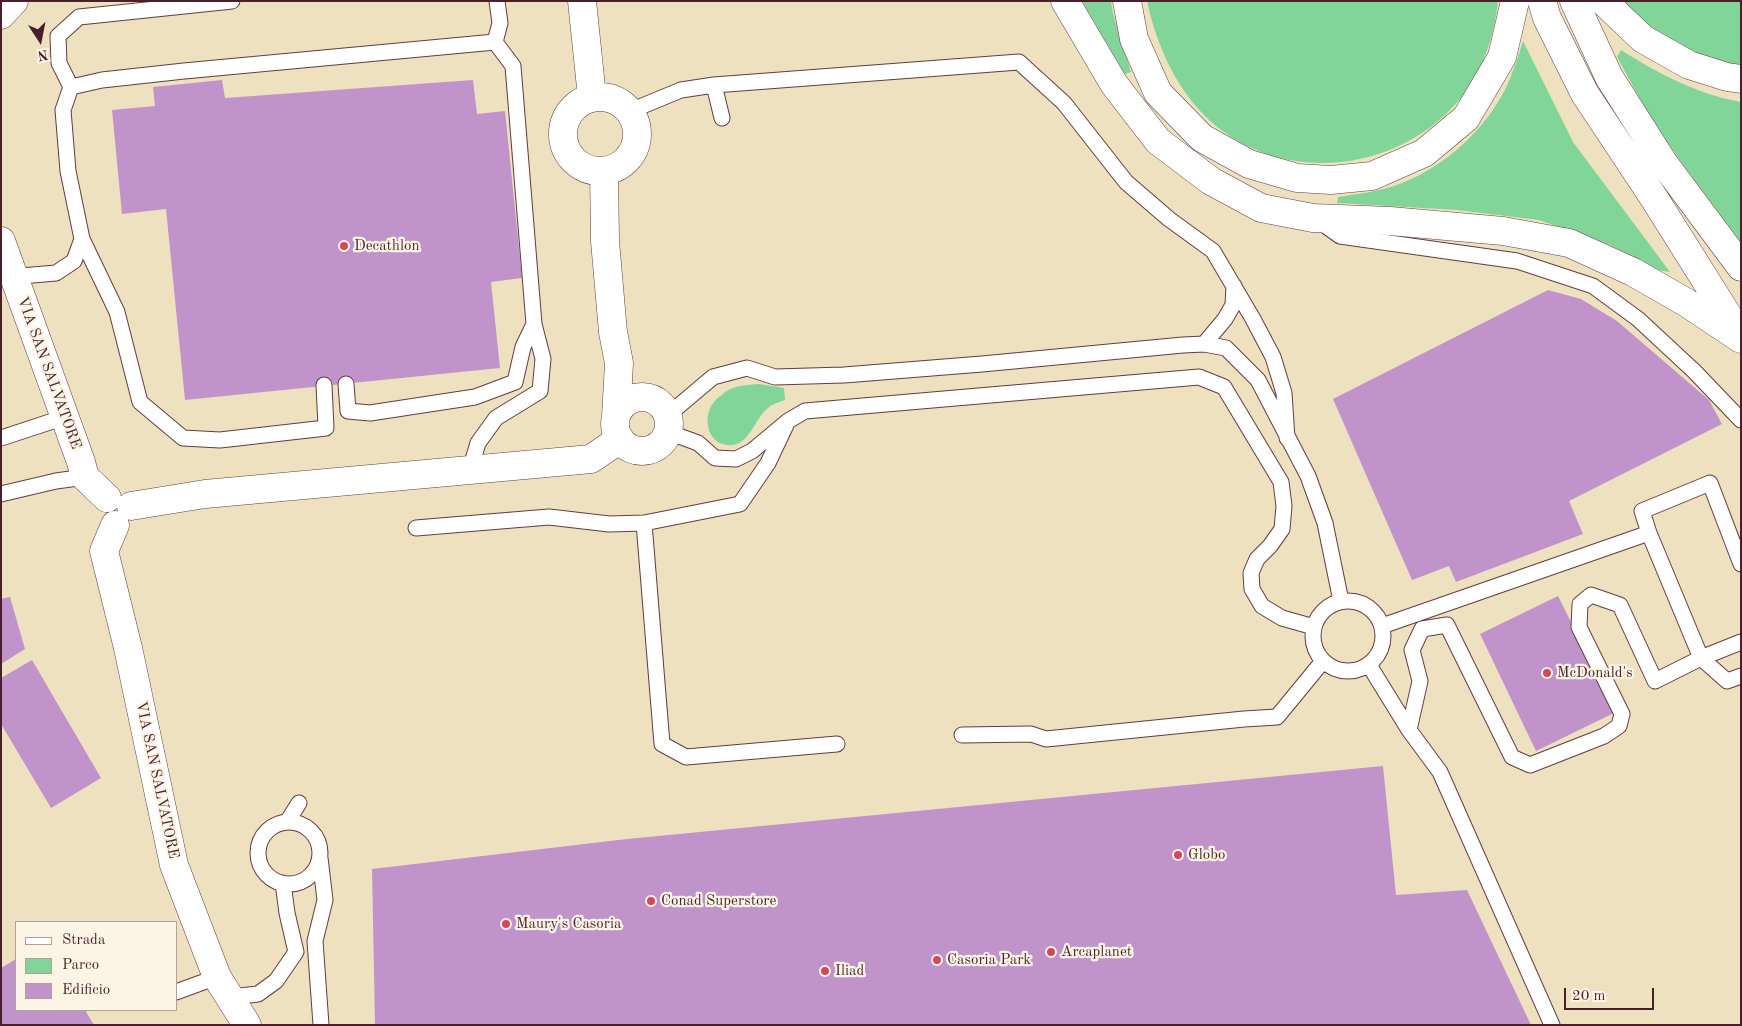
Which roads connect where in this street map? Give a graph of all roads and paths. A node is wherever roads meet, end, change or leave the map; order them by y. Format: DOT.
graph roads {
  1 [pos="14,1"];
  2 [pos="232,1"];
  3 [pos="497,1"];
  4 [pos="582,1"];
  5 [pos="1065,1"];
  6 [pos="1127,1"];
  7 [pos="1514,1"];
  8 [pos="1542,1"];
  9 [pos="1574,1"];
  10 [pos="1603,1"];
  11 [pos="1,15"];
  12 [pos="495,42"];
  13 [pos="1741,79"];
  14 [pos="714,85"];
  15 [pos="71,86"];
  16 [pos="592,97"];
  17 [pos="630,111"];
  18 [pos="722,118"];
  19 [pos="604,171"];
  20 [pos="1313,218"];
  21 [pos="82,239"];
  22 [pos="1,241"];
  23 [pos="1741,267"];
  24 [pos="5,278"];
  25 [pos="1234,286"];
  26 [pos="534,324"];
  27 [pos="1741,338"];
  28 [pos="1204,344"];
  29 [pos="346,384"];
  30 [pos="324,385"];
  31 [pos="65,417"];
  32 [pos="1741,420"];
  33 [pos="788,421"];
  34 [pos="668,424"];
  35 [pos="618,428"];
  36 [pos="1,438"];
  37 [pos="1288,438"];
  38 [pos="470,470"];
  39 [pos="85,477"];
  40 [pos="1,494"];
  41 [pos="118,510"];
  42 [pos="644,523"];
  43 [pos="416,528"];
  44 [pos="1649,533"];
  45 [pos="1741,564"];
  46 [pos="1341,602"];
  47 [pos="1382,626"];
  48 [pos="1314,627"];
  49 [pos="1741,642"];
  50 [pos="1701,658"];
  51 [pos="1324,661"];
  52 [pos="1369,664"];
  53 [pos="1741,676"];
  54 [pos="1409,730"];
  55 [pos="962,734"];
  56 [pos="837,744"];
  57 [pos="299,802"];
  58 [pos="287,822"];
  59 [pos="320,857"];
  60 [pos="282,883"];
  61 [pos="224,987"];
  62 [pos="178,992"];
  63 [pos="248,1025"];
  64 [pos="322,1025"];
  65 [pos="1552,1025"];
  1 -- 11 [label="main road"];
  2 -- 15 [label="lane"];
  3 -- 12 [label="lane"];
  4 -- 16 [label="main road"];
  5 -- 20 [label="main road"];
  6 -- 7 [label="main road"];
  8 -- 27 [label="main road"];
  9 -- 23 [label="main road"];
  10 -- 13 [label="main road"];
  12 -- 15 [label="lane"];
  12 -- 26 [label="lane"];
  14 -- 17 [label="lane"];
  14 -- 18 [label="lane"];
  14 -- 25 [label="lane"];
  15 -- 21 [label="lane"];
  16 -- 17 [label="main road"];
  16 -- 19 [label="main road"];
  17 -- 19 [label="main road"];
  19 -- 35 [label="main road"];
  20 -- 27 [label="main road"];
  20 -- 32 [label="lane"];
  21 -- 24 [label="lane"];
  21 -- 30 [label="lane"];
  22 -- 24 [label="main road, VIA SAN SALVATORE"];
  24 -- 31 [label="main road, VIA SAN SALVATORE"];
  25 -- 28 [label="lane"];
  25 -- 37 [label="lane"];
  26 -- 29 [label="lane"];
  26 -- 38 [label="lane"];
  28 -- 34 [label="lane"];
  28 -- 37 [label="lane"];
  31 -- 36 [label="lane"];
  31 -- 39 [label="main road, VIA SAN SALVATORE"];
  33 -- 34 [label="lane"];
  33 -- 42 [label="lane"];
  33 -- 48 [label="lane"];
  34 -- 35 [label="main road"];
  34 -- 35 [label="main road"];
  35 -- 38 [label="main road"];
  37 -- 46 [label="lane"];
  38 -- 41 [label="main road"];
  39 -- 40 [label="lane"];
  39 -- 41 [label="main road"];
  41 -- 61 [label="main road, VIA SAN SALVATORE"];
  42 -- 43 [label="lane"];
  42 -- 56 [label="lane"];
  44 -- 45 [label="lane"];
  44 -- 47 [label="lane"];
  44 -- 50 [label="lane"];
  46 -- 47 [label="lane"];
  46 -- 48 [label="lane"];
  47 -- 52 [label="lane"];
  48 -- 51 [label="lane"];
  49 -- 50 [label="lane"];
  50 -- 53 [label="lane"];
  50 -- 54 [label="lane"];
  51 -- 52 [label="lane"];
  51 -- 55 [label="lane"];
  52 -- 54 [label="lane"];
  54 -- 65 [label="lane"];
  57 -- 58 [label="lane"];
  58 -- 59 [label="lane"];
  58 -- 60 [label="lane"];
  59 -- 60 [label="lane"];
  59 -- 64 [label="lane"];
  60 -- 61 [label="lane"];
  61 -- 62 [label="lane"];
  61 -- 63 [label="main road, VIA SAN SALVATORE"];
}
